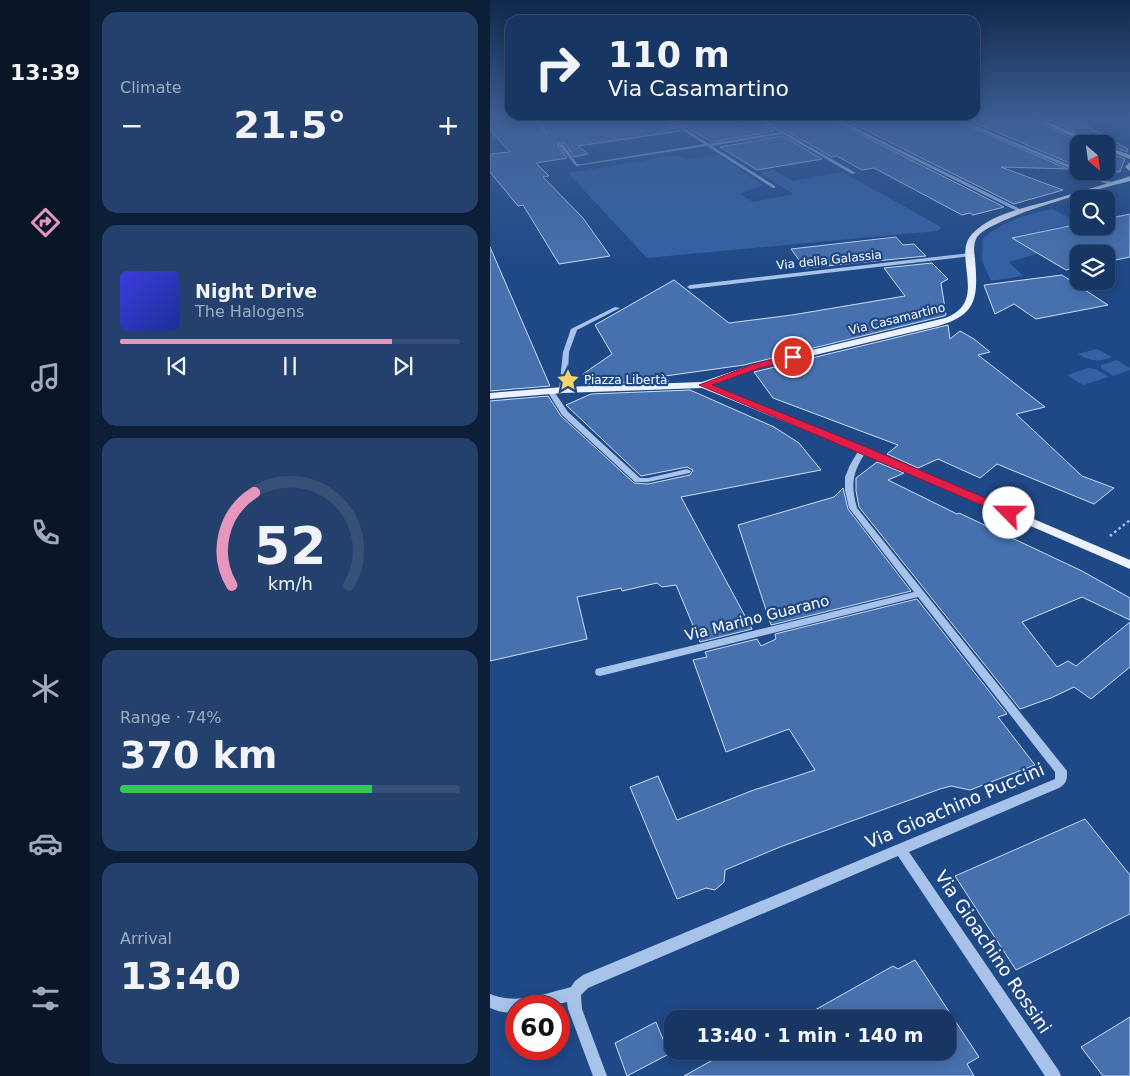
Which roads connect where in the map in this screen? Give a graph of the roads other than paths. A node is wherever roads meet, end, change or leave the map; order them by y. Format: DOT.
graph roads {
  1 [pos="742,167"];
  2 [pos="844,167"];
  3 [pos="932,167"];
  4 [pos="854,173"];
  5 [pos="1130,178"];
  6 [pos="1100,180"];
  7 [pos="1110,184"];
  8 [pos="773,187"];
  9 [pos="1021,211"];
  10 [pos="970,255"];
  11 [pos="690,287"];
  12 [pos="617,308"];
  13 [pos="703,385"];
  14 [pos="564,390"];
  15 [pos="551,391"];
  16 [pos="490,396"];
  17 [pos="863,450"];
  18 [pos="687,471"];
  19 [pos="1130,565"];
  20 [pos="921,593"];
  21 [pos="600,672"];
  22 [pos="901,850"];
  23 [pos="574,993"];
  24 [pos="490,1001"];
  25 [pos="600,1076"];
  26 [pos="1054,1076"];
  1 -- 8 [label="street"];
  2 -- 4 [label="street"];
  3 -- 9 [label="street"];
  5 -- 7 [label="main road, Via Casamartino"];
  6 -- 7 [label="street"];
  7 -- 9 [label="main road, Via Casamartino"];
  9 -- 10 [label="main road, Via Casamartino"];
  10 -- 11 [label="street, Via della Galassia"];
  10 -- 13 [label="main road, Via Casamartino"];
  12 -- 14 [label="street"];
  13 -- 14 [label="main road"];
  13 -- 17 [label="main road"];
  14 -- 15 [label="main road"];
  15 -- 16 [label="main road"];
  15 -- 18 [label="street"];
  17 -- 19 [label="main road"];
  17 -- 20 [label="street, Via Gioachino Puccini"];
  20 -- 21 [label="street, Via Marino Guarano"];
  20 -- 22 [label="street, Via Gioachino Puccini"];
  22 -- 23 [label="street, Via Gioachino Puccini"];
  22 -- 26 [label="street, Via Gioachino Rossini"];
  23 -- 24 [label="street, Via Gioachino Puccini"];
  23 -- 25 [label="street"];
}
